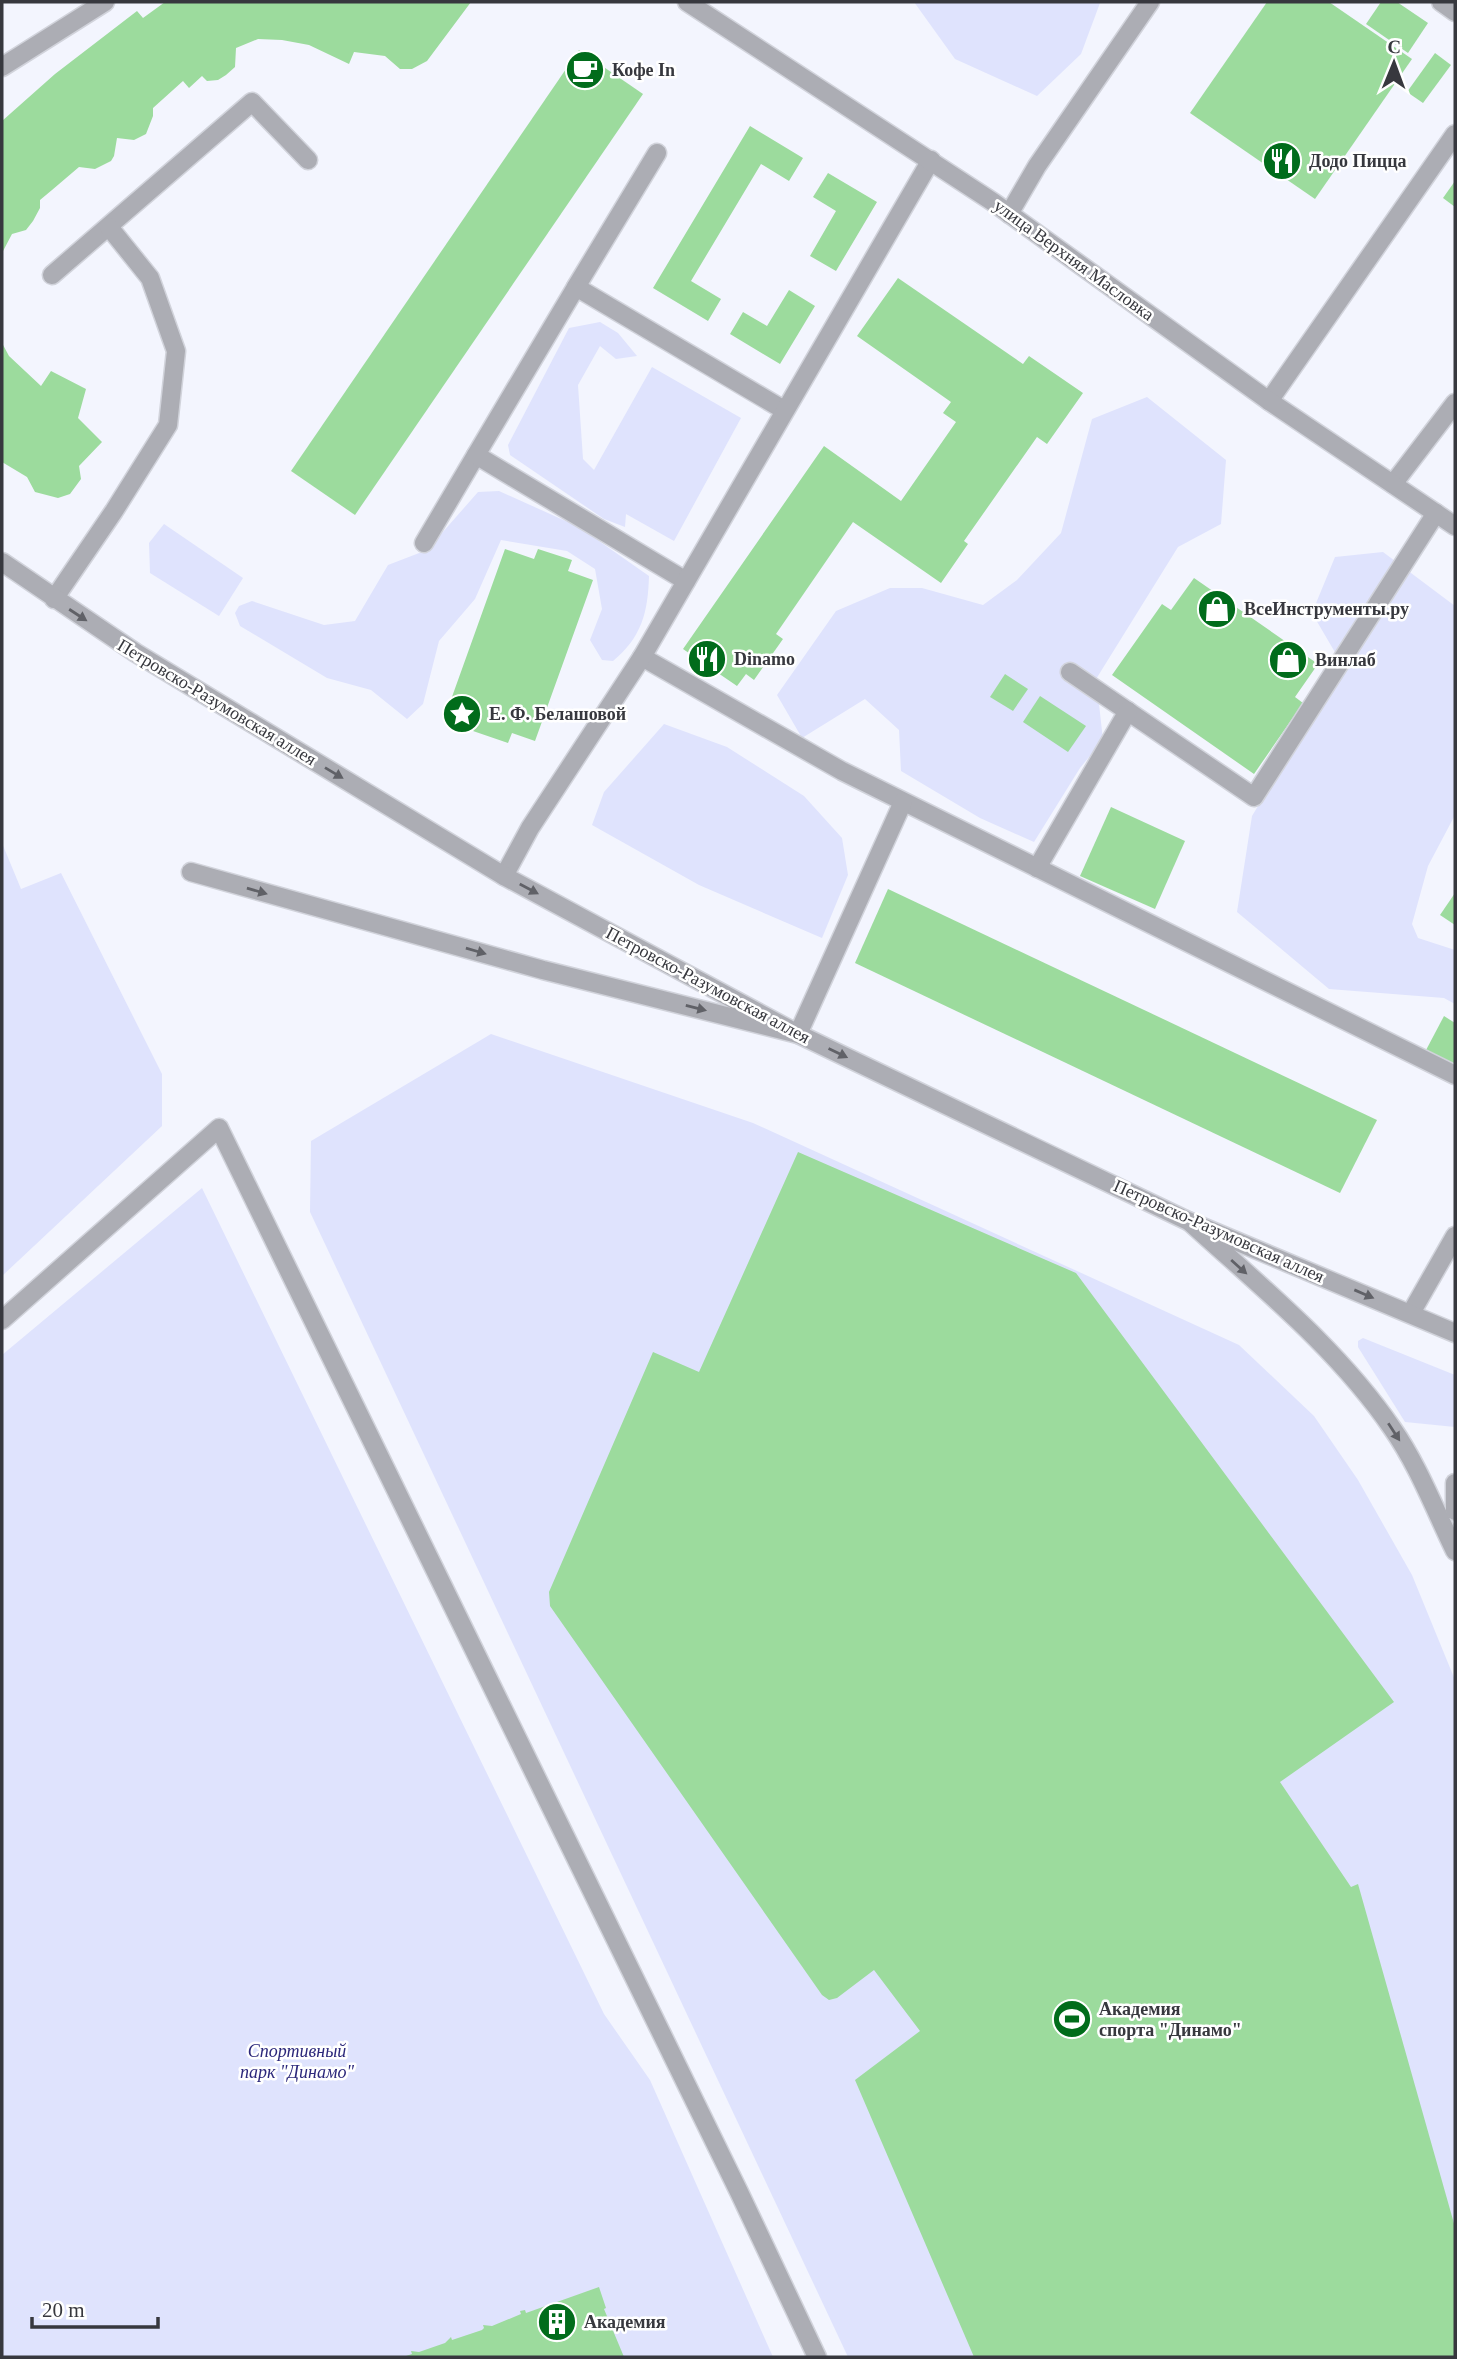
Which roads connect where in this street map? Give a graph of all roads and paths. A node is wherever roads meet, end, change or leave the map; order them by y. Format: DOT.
graph roads {
  1 [pos="105,2"];
  2 [pos="687,2"];
  3 [pos="1150,2"];
  4 [pos="1441,2"];
  5 [pos="1455,12"];
  6 [pos="2,67"];
  7 [pos="1455,134"];
  8 [pos="657,153"];
  9 [pos="308,160"];
  10 [pos="931,160"];
  11 [pos="1009,214"];
  12 [pos="109,227"];
  13 [pos="52,275"];
  14 [pos="576,287"];
  15 [pos="1269,401"];
  16 [pos="1455,403"];
  17 [pos="785,411"];
  18 [pos="476,455"];
  19 [pos="1393,484"];
  20 [pos="1436,513"];
  21 [pos="1455,526"];
  22 [pos="425,542"];
  23 [pos="2,562"];
  24 [pos="686,581"];
  25 [pos="54,599"];
  26 [pos="642,657"];
  27 [pos="1070,672"];
  28 [pos="1128,711"];
  29 [pos="903,802"];
  30 [pos="1037,867"];
  31 [pos="191,872"];
  32 [pos="504,876"];
  33 [pos="798,1034"];
  34 [pos="1455,1075"];
  35 [pos="1188,1221"];
  36 [pos="1455,1236"];
  37 [pos="1411,1313"];
  38 [pos="2,1320"];
  39 [pos="1455,1333"];
  40 [pos="1455,1483"];
  41 [pos="1455,1511"];
  42 [pos="1455,1550"];
  43 [pos="817,2357"];
  1 -- 6 [label="street"];
  2 -- 10 [label="street, улица Верхняя Масловка"];
  3 -- 11 [label="street"];
  4 -- 5 [label="street"];
  7 -- 15 [label="street"];
  8 -- 14 [label="street"];
  9 -- 12 [label="street"];
  10 -- 11 [label="street, улица Верхняя Масловка"];
  10 -- 17 [label="street"];
  11 -- 15 [label="street, улица Верхняя Масловка"];
  12 -- 13 [label="street"];
  12 -- 25 [label="street"];
  14 -- 17 [label="street"];
  14 -- 18 [label="street"];
  15 -- 19 [label="street, улица Верхняя Масловка"];
  16 -- 19 [label="street"];
  17 -- 24 [label="street"];
  18 -- 22 [label="street"];
  18 -- 24 [label="street"];
  19 -- 20 [label="street, улица Верхняя Масловка"];
  20 -- 21 [label="street, улица Верхняя Масловка"];
  20 -- 28 [label="street"];
  23 -- 25 [label="street, Петровско-Разумовская аллея"];
  24 -- 26 [label="street"];
  25 -- 32 [label="street, Петровско-Разумовская аллея, one-way"];
  26 -- 29 [label="street"];
  26 -- 32 [label="street"];
  27 -- 28 [label="street"];
  28 -- 30 [label="street"];
  29 -- 30 [label="street"];
  29 -- 33 [label="street"];
  30 -- 34 [label="street"];
  31 -- 33 [label="street, one-way"];
  32 -- 33 [label="street, Петровско-Разумовская аллея, one-way"];
  33 -- 35 [label="street, Петровско-Разумовская аллея, one-way"];
  35 -- 37 [label="street, Петровско-Разумовская аллея, one-way"];
  35 -- 42 [label="street, one-way"];
  36 -- 37 [label="street"];
  37 -- 39 [label="street, Петровско-Разумовская аллея"];
  38 -- 43 [label="street"];
  40 -- 41 [label="street"];
}
